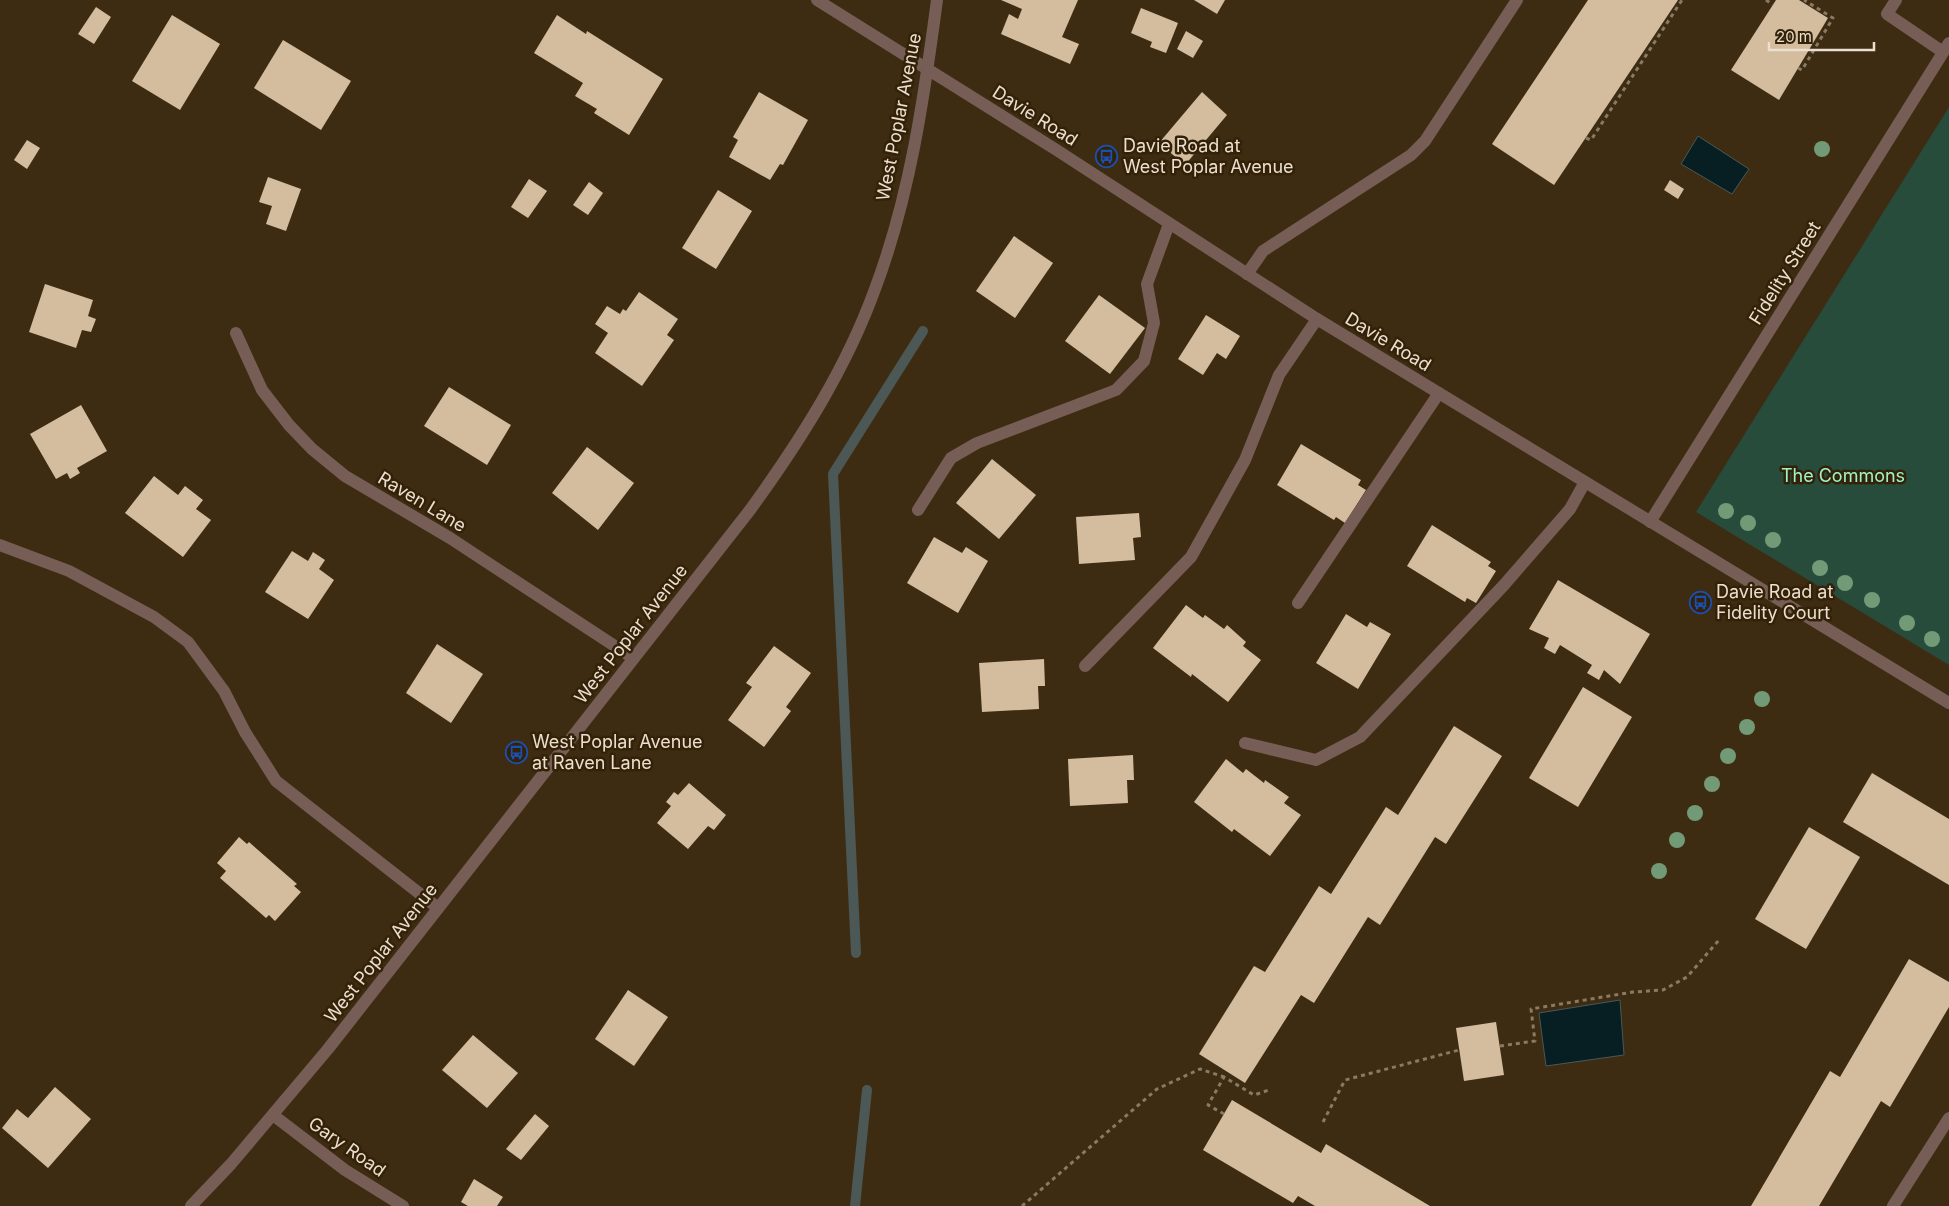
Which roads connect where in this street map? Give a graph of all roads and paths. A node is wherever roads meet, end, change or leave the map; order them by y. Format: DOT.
graph roads {
  1 [pos="817,0"];
  2 [pos="938,0"];
  3 [pos="1517,0"];
  4 [pos="1682,0"];
  5 [pos="1766,0"];
  6 [pos="1804,0"];
  7 [pos="1896,0"];
  8 [pos="1773,5"];
  9 [pos="1946,48"];
  10 [pos="1798,68"];
  11 [pos="928,71"];
  12 [pos="1586,138"];
  13 [pos="1169,224"];
  14 [pos="1247,274"];
  15 [pos="1317,319"];
  16 [pos="236,333"];
  17 [pos="1439,393"];
  18 [pos="1585,482"];
  19 [pos="918,510"];
  20 [pos="1650,522"];
  21 [pos="0,545"];
  22 [pos="1298,603"];
  23 [pos="634,658"];
  24 [pos="1084,666"];
  25 [pos="1949,702"];
  26 [pos="1244,743"];
  27 [pos="438,908"];
  28 [pos="1718,940"];
  29 [pos="1500,1046"];
  30 [pos="1459,1050"];
  31 [pos="1224,1077"];
  32 [pos="1269,1090"];
  33 [pos="1224,1114"];
  34 [pos="273,1115"];
  35 [pos="1949,1118"];
  36 [pos="1323,1122"];
  37 [pos="191,1206"];
  38 [pos="403,1206"];
  39 [pos="1022,1206"];
  40 [pos="1894,1206"];
  1 -- 11 [label="street, Davie Road"];
  2 -- 11 [label="street, West Poplar Avenue"];
  3 -- 14 [label="street"];
  4 -- 12 [label="path"];
  5 -- 8 [label="path"];
  6 -- 10 [label="path"];
  7 -- 9 [label="street"];
  9 -- 20 [label="street, Fidelity Street"];
  11 -- 13 [label="street, Davie Road"];
  11 -- 23 [label="street, West Poplar Avenue"];
  13 -- 14 [label="street, Davie Road"];
  13 -- 19 [label="street"];
  14 -- 15 [label="street, Davie Road"];
  15 -- 17 [label="street, Davie Road"];
  15 -- 24 [label="street"];
  16 -- 23 [label="street, Raven Lane"];
  17 -- 18 [label="street, Davie Road"];
  17 -- 22 [label="street"];
  18 -- 20 [label="street, Davie Road"];
  18 -- 26 [label="street"];
  20 -- 25 [label="street, Davie Road"];
  21 -- 27 [label="street"];
  23 -- 27 [label="street, West Poplar Avenue"];
  27 -- 34 [label="street, West Poplar Avenue"];
  28 -- 29 [label="path"];
  30 -- 36 [label="path"];
  31 -- 32 [label="path"];
  31 -- 33 [label="path"];
  31 -- 39 [label="path"];
  34 -- 37 [label="street, West Poplar Avenue"];
  34 -- 38 [label="street, Gary Road"];
  35 -- 40 [label="street"];
}
